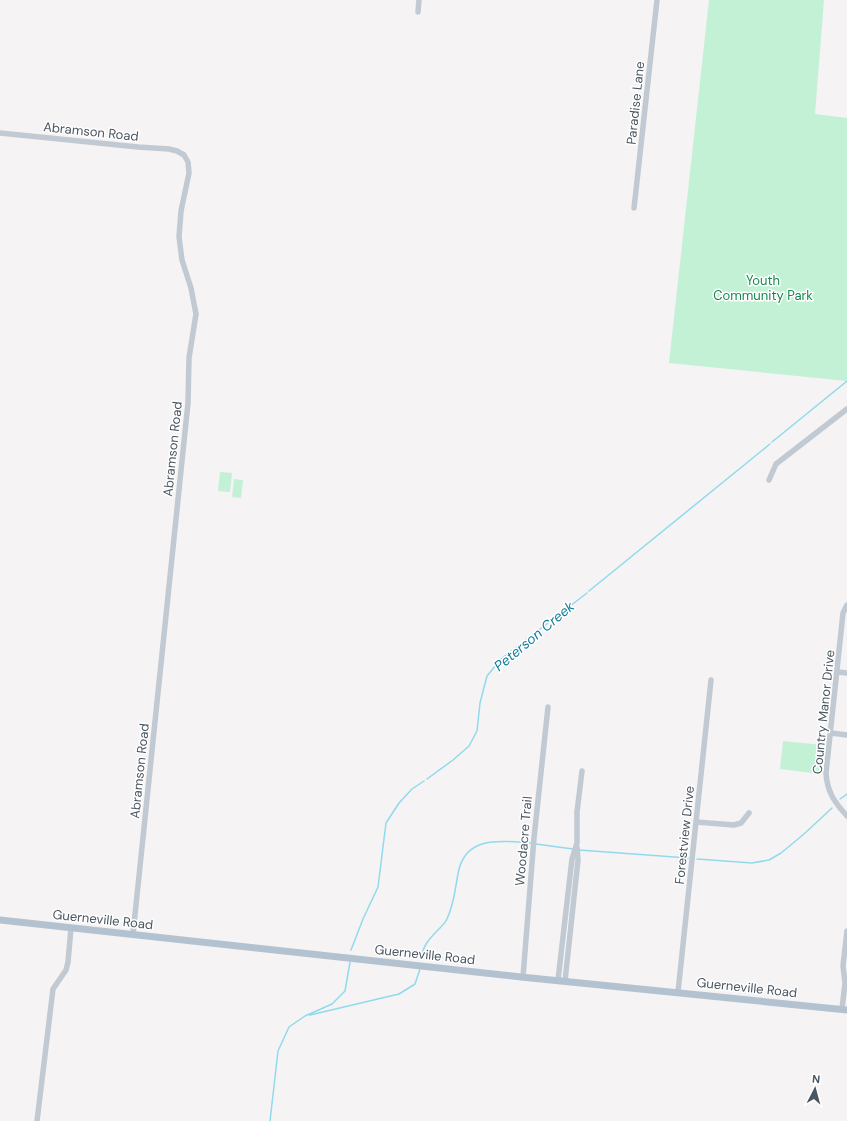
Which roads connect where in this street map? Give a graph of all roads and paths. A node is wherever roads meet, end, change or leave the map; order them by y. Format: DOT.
graph roads {
  1 [pos="419,0"];
  2 [pos="657,0"];
  3 [pos="418,12"];
  4 [pos="0,133"];
  5 [pos="634,208"];
  6 [pos="846,412"];
  7 [pos="768,480"];
  8 [pos="847,605"];
  9 [pos="838,672"];
  10 [pos="847,673"];
  11 [pos="711,680"];
  12 [pos="548,707"];
  13 [pos="831,733"];
  14 [pos="847,735"];
  15 [pos="582,771"];
  16 [pos="749,813"];
  17 [pos="847,816"];
  18 [pos="696,822"];
  19 [pos="0,920"];
  20 [pos="71,928"];
  21 [pos="847,931"];
  22 [pos="133,934"];
  23 [pos="523,977"];
  24 [pos="561,981"];
  25 [pos="678,992"];
  26 [pos="845,1009"];
  27 [pos="37,1121"];
  1 -- 3 [label="street"];
  2 -- 5 [label="street, Paradise Lane"];
  4 -- 22 [label="street, Abramson Road"];
  6 -- 7 [label="street"];
  8 -- 9 [label="street, Country Manor Drive"];
  9 -- 10 [label="street"];
  9 -- 13 [label="street, Country Manor Drive"];
  11 -- 18 [label="street, Forestview Drive"];
  12 -- 23 [label="street, Woodacre Trail"];
  13 -- 14 [label="street"];
  13 -- 17 [label="street, Country Manor Drive"];
  15 -- 24 [label="street"];
  16 -- 18 [label="street"];
  18 -- 25 [label="street, Forestview Drive"];
  19 -- 20 [label="main road, Guerneville Road"];
  20 -- 22 [label="main road, Guerneville Road"];
  20 -- 27 [label="street"];
  21 -- 26 [label="street"];
  22 -- 23 [label="main road, Guerneville Road"];
  23 -- 24 [label="main road, Guerneville Road"];
  24 -- 25 [label="main road, Guerneville Road"];
  25 -- 26 [label="main road, Guerneville Road"];
}
